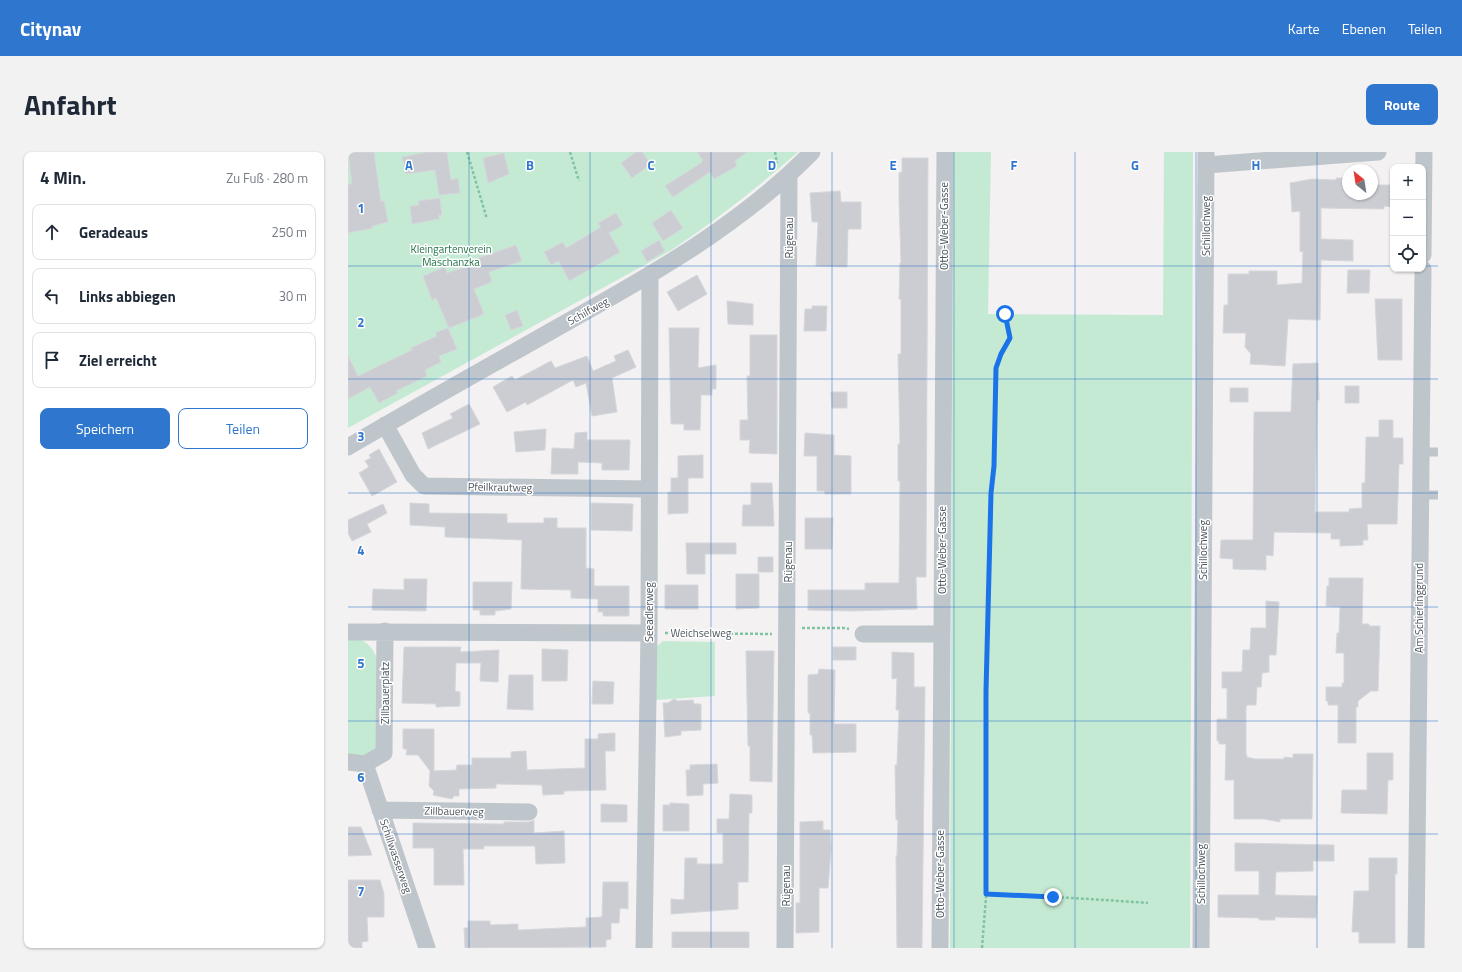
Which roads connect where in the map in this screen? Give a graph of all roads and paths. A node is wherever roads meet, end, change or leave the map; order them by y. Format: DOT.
graph roads {
  1 [pos="467,152"];
  2 [pos="570,152"];
  3 [pos="812,152"];
  4 [pos="945,152"];
  5 [pos="1378,152"];
  6 [pos="1424,152"];
  7 [pos="1206,159"];
  8 [pos="789,176"];
  9 [pos="579,181"];
  10 [pos="487,219"];
  11 [pos="1423,236"];
  12 [pos="1423,272"];
  13 [pos="650,276"];
  14 [pos="1005,314"];
  15 [pos="384,425"];
  16 [pos="348,446"];
  17 [pos="1420,452"];
  18 [pos="1438,452"];
  19 [pos="648,489"];
  20 [pos="1420,495"];
  21 [pos="1438,495"];
  22 [pos="385,631"];
  23 [pos="348,632"];
  24 [pos="649,633"];
  25 [pos="788,634"];
  26 [pos="863,634"];
  27 [pos="942,634"];
  28 [pos="348,762"];
  29 [pos="365,764"];
  30 [pos="380,810"];
  31 [pos="529,812"];
  32 [pos="986,894"];
  33 [pos="1148,903"];
  34 [pos="427,948"];
  35 [pos="644,948"];
  36 [pos="785,948"];
  37 [pos="940,948"];
  38 [pos="982,948"];
  39 [pos="1201,948"];
  40 [pos="1416,948"];
  1 -- 10 [label="path"];
  2 -- 9 [label="path"];
  3 -- 8 [label="street, Schilfweg"];
  4 -- 27 [label="street, Otto-Weber-Gasse"];
  5 -- 7 [label="street"];
  6 -- 11 [label="street"];
  7 -- 39 [label="street, Schillochweg"];
  8 -- 13 [label="street, Schilfweg"];
  8 -- 25 [label="street, Rügenau"];
  12 -- 17 [label="street, Am Schierlinggrund"];
  13 -- 15 [label="street, Schilfweg"];
  13 -- 19 [label="street, Seeadlerweg"];
  14 -- 32 [label="path"];
  15 -- 16 [label="street, Schilfweg"];
  15 -- 19 [label="street, Pfeilkrautweg"];
  17 -- 18 [label="lane"];
  17 -- 20 [label="street, Am Schierlinggrund"];
  19 -- 24 [label="street, Seeadlerweg"];
  20 -- 21 [label="lane"];
  20 -- 40 [label="street, Am Schierlinggrund"];
  22 -- 23 [label="street"];
  22 -- 24 [label="street"];
  22 -- 29 [label="street, Zillbauerplatz"];
  24 -- 25 [label="path, Weichselweg"];
  24 -- 35 [label="street, Seeadlerweg"];
  25 -- 26 [label="path, Weichselweg"];
  25 -- 36 [label="street, Rügenau"];
  26 -- 27 [label="street"];
  27 -- 37 [label="street, Otto-Weber-Gasse"];
  28 -- 29 [label="street"];
  29 -- 30 [label="street, Schillwasserweg"];
  30 -- 31 [label="street, Zillbauerweg"];
  30 -- 34 [label="street, Schillwasserweg"];
  32 -- 33 [label="path"];
  32 -- 38 [label="path"];
}
